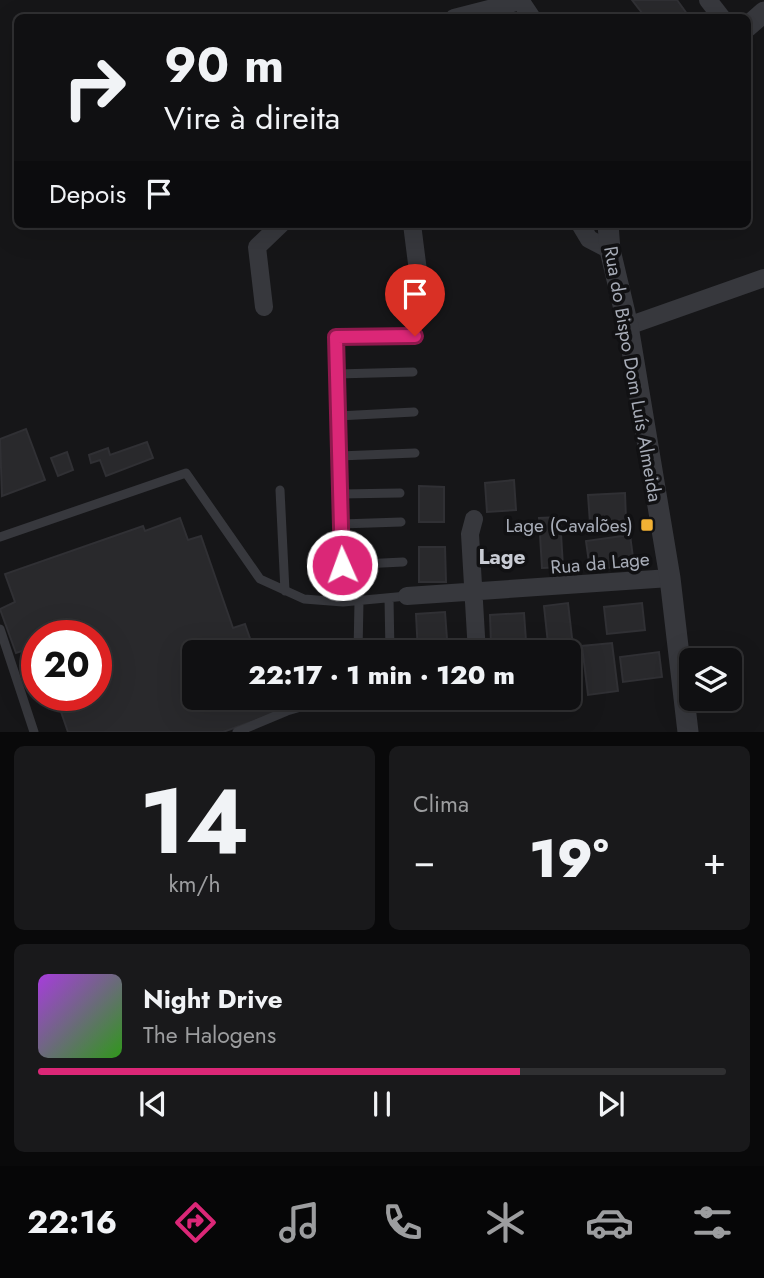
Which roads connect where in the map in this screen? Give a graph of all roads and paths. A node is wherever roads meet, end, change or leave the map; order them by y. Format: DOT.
graph roads {
  1 [pos="520,0"];
  2 [pos="708,0"];
  3 [pos="469,14"];
  4 [pos="719,14"];
  5 [pos="277,228"];
  6 [pos="413,228"];
  7 [pos="582,228"];
  8 [pos="608,228"];
  9 [pos="610,250"];
  10 [pos="764,278"];
  11 [pos="420,287"];
  12 [pos="264,307"];
  13 [pos="628,326"];
  14 [pos="415,336"];
  15 [pos="413,372"];
  16 [pos="336,374"];
  17 [pos="414,412"];
  18 [pos="338,416"];
  19 [pos="415,453"];
  20 [pos="339,456"];
  21 [pos="279,490"];
  22 [pos="400,493"];
  23 [pos="340,494"];
  24 [pos="474,519"];
  25 [pos="401,522"];
  26 [pos="341,524"];
  27 [pos="0,537"];
  28 [pos="403,562"];
  29 [pos="342,565"];
  30 [pos="670,578"];
  31 [pos="285,591"];
  32 [pos="473,594"];
  33 [pos="407,596"];
  34 [pos="388,598"];
  35 [pos="359,601"];
  36 [pos="343,602"];
  37 [pos="0,629"];
  38 [pos="358,640"];
  39 [pos="390,640"];
  40 [pos="476,640"];
  41 [pos="287,710"];
  42 [pos="34,732"];
  43 [pos="237,732"];
  44 [pos="688,732"];
  1 -- 3 [label="street"];
  2 -- 4 [label="street"];
  5 -- 12 [label="street"];
  6 -- 11 [label="street"];
  7 -- 9 [label="street"];
  8 -- 9 [label="street, Rua do Bispo Dom Luís Almeida"];
  9 -- 13 [label="street, Rua do Bispo Dom Luís Almeida"];
  10 -- 13 [label="street"];
  13 -- 30 [label="street, Rua do Bispo Dom Luís Almeida"];
  14 -- 16 [label="lane"];
  15 -- 16 [label="lane"];
  16 -- 18 [label="lane"];
  17 -- 18 [label="lane"];
  18 -- 20 [label="lane"];
  19 -- 20 [label="lane"];
  20 -- 23 [label="lane"];
  21 -- 31 [label="lane"];
  22 -- 23 [label="lane"];
  23 -- 26 [label="lane"];
  24 -- 32 [label="street"];
  25 -- 26 [label="lane"];
  26 -- 29 [label="lane"];
  27 -- 31 [label="lane"];
  28 -- 29 [label="lane"];
  29 -- 36 [label="lane"];
  30 -- 32 [label="street, Rua da Lage"];
  30 -- 44 [label="street, Rua do Bispo Dom Luís Almeida"];
  31 -- 36 [label="lane"];
  32 -- 33 [label="street, Rua da Lage"];
  32 -- 40 [label="street"];
  33 -- 34 [label="lane"];
  34 -- 35 [label="lane"];
  34 -- 39 [label="lane"];
  35 -- 36 [label="lane"];
  35 -- 38 [label="lane"];
  37 -- 42 [label="lane"];
  41 -- 43 [label="lane"];
}
